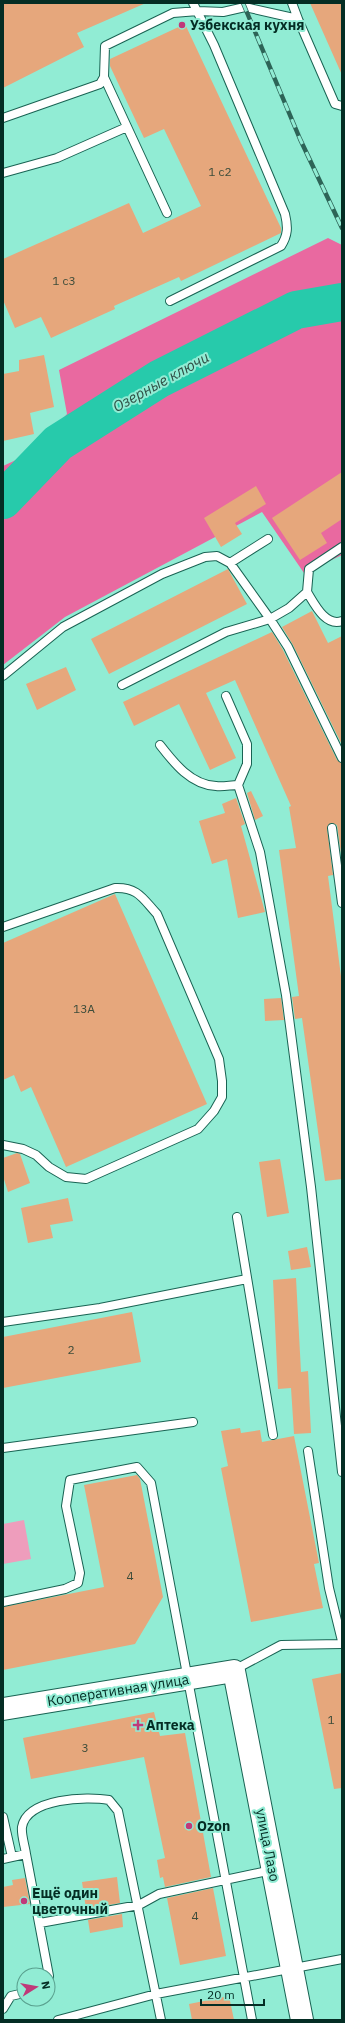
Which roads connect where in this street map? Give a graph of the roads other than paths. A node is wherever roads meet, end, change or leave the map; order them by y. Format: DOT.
graph roads {
  1 [pos="193,3"];
  2 [pos="292,3"];
  3 [pos="198,11"];
  4 [pos="298,19"];
  5 [pos="104,77"];
  6 [pos="342,106"];
  7 [pos="3,118"];
  8 [pos="127,127"];
  9 [pos="3,173"];
  10 [pos="167,213"];
  11 [pos="170,301"];
  12 [pos="268,539"];
  13 [pos="342,547"];
  14 [pos="230,563"];
  15 [pos="307,592"];
  16 [pos="270,619"];
  17 [pos="342,621"];
  18 [pos="3,676"];
  19 [pos="122,685"];
  20 [pos="226,696"];
  21 [pos="160,745"];
  22 [pos="342,758"];
  23 [pos="238,785"];
  24 [pos="332,828"];
  25 [pos="342,903"];
  26 [pos="3,927"];
  27 [pos="3,1145"];
  28 [pos="238,1217"];
  29 [pos="247,1279"];
  30 [pos="3,1322"];
  31 [pos="193,1422"];
  32 [pos="273,1435"];
  33 [pos="3,1448"];
  34 [pos="308,1451"];
  35 [pos="342,1472"];
  36 [pos="3,1602"];
  37 [pos="342,1640"];
  38 [pos="342,1644"];
  39 [pos="234,1670"];
  40 [pos="188,1678"];
  41 [pos="3,1709"];
  42 [pos="3,1817"];
  43 [pos="26,1854"];
  44 [pos="12,1857"];
  45 [pos="3,1859"];
  46 [pos="273,1870"];
  47 [pos="226,1880"];
  48 [pos="139,1905"];
  49 [pos="40,1923"];
  50 [pos="342,1959"];
  51 [pos="47,1967"];
  52 [pos="292,1969"];
  53 [pos="243,1978"];
  54 [pos="156,1994"];
  55 [pos="7,1995"];
  56 [pos="3,2009"];
  57 [pos="58,2020"];
  58 [pos="162,2020"];
  59 [pos="252,2020"];
  60 [pos="302,2020"];
  1 -- 3 [label="lane"];
  2 -- 4 [label="lane"];
  3 -- 4 [label="lane"];
  3 -- 5 [label="lane"];
  3 -- 11 [label="lane"];
  4 -- 6 [label="lane"];
  5 -- 7 [label="lane"];
  5 -- 8 [label="lane"];
  8 -- 9 [label="lane"];
  8 -- 10 [label="lane"];
  12 -- 14 [label="lane"];
  13 -- 15 [label="lane"];
  14 -- 16 [label="lane"];
  14 -- 18 [label="lane"];
  15 -- 16 [label="lane"];
  15 -- 17 [label="lane"];
  16 -- 19 [label="lane"];
  16 -- 22 [label="lane"];
  20 -- 23 [label="lane"];
  21 -- 23 [label="lane"];
  23 -- 35 [label="lane"];
  24 -- 25 [label="lane"];
  26 -- 27 [label="lane"];
  28 -- 29 [label="lane"];
  29 -- 30 [label="lane"];
  29 -- 32 [label="lane"];
  31 -- 33 [label="lane"];
  34 -- 37 [label="lane"];
  36 -- 40 [label="lane"];
  38 -- 39 [label="lane"];
  39 -- 40 [label="main road, Кооперативная улица"];
  39 -- 46 [label="main road, улица Лазо"];
  40 -- 41 [label="main road, Кооперативная улица"];
  40 -- 47 [label="lane"];
  42 -- 44 [label="lane"];
  43 -- 44 [label="lane"];
  43 -- 48 [label="lane"];
  43 -- 49 [label="lane"];
  44 -- 45 [label="lane"];
  46 -- 47 [label="lane"];
  46 -- 52 [label="main road, улица Лазо"];
  47 -- 48 [label="lane"];
  47 -- 53 [label="lane"];
  48 -- 49 [label="lane"];
  48 -- 54 [label="lane"];
  49 -- 51 [label="lane"];
  50 -- 52 [label="lane"];
  52 -- 53 [label="lane"];
  52 -- 60 [label="main road, улица Лазо"];
  53 -- 54 [label="lane"];
  53 -- 59 [label="lane"];
  54 -- 57 [label="lane"];
  54 -- 58 [label="lane"];
  55 -- 56 [label="lane"];
}
